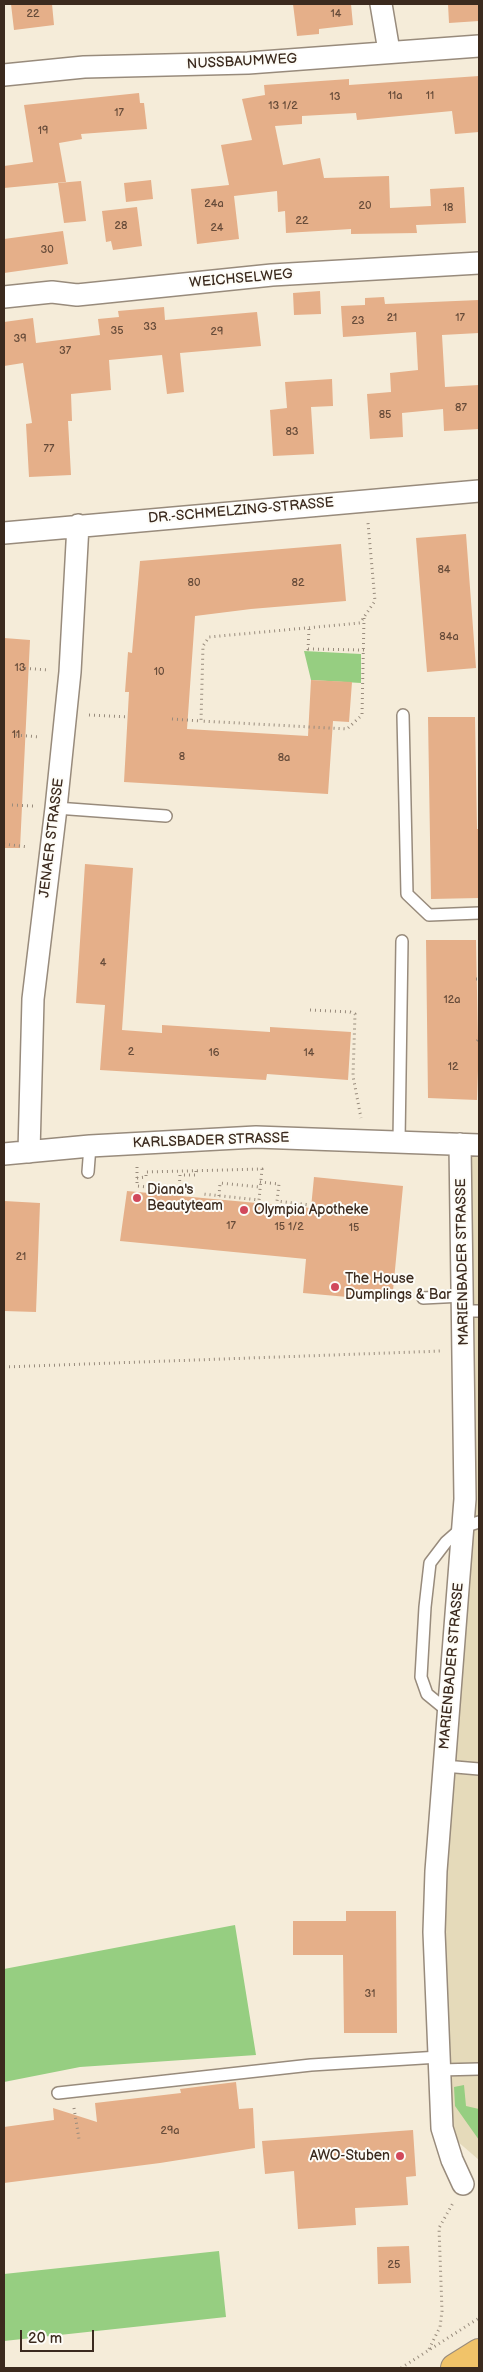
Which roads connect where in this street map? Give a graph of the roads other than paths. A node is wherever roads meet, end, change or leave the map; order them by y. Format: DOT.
graph roads {
  1 [pos="381,4"];
  2 [pos="479,46"];
  3 [pos="389,51"];
  4 [pos="4,75"];
  5 [pos="479,263"];
  6 [pos="4,297"];
  7 [pos="479,491"];
  8 [pos="78,525"];
  9 [pos="4,533"];
  10 [pos="403,715"];
  11 [pos="56,808"];
  12 [pos="166,816"];
  13 [pos="479,913"];
  14 [pos="402,941"];
  15 [pos="399,1141"];
  16 [pos="470,1144"];
  17 [pos="90,1146"];
  18 [pos="29,1152"];
  19 [pos="4,1154"];
  20 [pos="88,1172"];
  21 [pos="423,1298"];
  22 [pos="469,1306"];
  23 [pos="471,1524"];
  24 [pos="449,1712"];
  25 [pos="444,1766"];
  26 [pos="479,1769"];
  27 [pos="439,2064"];
  28 [pos="479,2069"];
  29 [pos="58,2092"];
  30 [pos="464,2184"];
  31 [pos="479,2353"];
  32 [pos="455,2368"];
  1 -- 3 [label="street"];
  2 -- 3 [label="street, NUSSBAUMWEG"];
  3 -- 4 [label="street, NUSSBAUMWEG"];
  5 -- 6 [label="street, WEICHSELWEG"];
  7 -- 8 [label="street, DR.-SCHMELZING-STRASSE"];
  8 -- 9 [label="street, DR.-SCHMELZING-STRASSE"];
  8 -- 11 [label="street, JENAER STRASSE"];
  10 -- 13 [label="lane"];
  11 -- 12 [label="lane"];
  11 -- 18 [label="street, JENAER STRASSE"];
  14 -- 15 [label="lane"];
  15 -- 16 [label="street, KARLSBADER STRASSE"];
  15 -- 17 [label="street, KARLSBADER STRASSE"];
  16 -- 22 [label="street, MARIENBADER STRASSE"];
  17 -- 18 [label="street, KARLSBADER STRASSE"];
  17 -- 20 [label="lane"];
  18 -- 19 [label="street, KARLSBADER STRASSE"];
  21 -- 22 [label="lane"];
  22 -- 23 [label="street, MARIENBADER STRASSE"];
  23 -- 24 [label="street, MARIENBADER STRASSE"];
  23 -- 24 [label="lane"];
  24 -- 25 [label="street, MARIENBADER STRASSE"];
  25 -- 26 [label="lane"];
  25 -- 27 [label="street, MARIENBADER STRASSE"];
  27 -- 28 [label="lane"];
  27 -- 29 [label="lane"];
  27 -- 30 [label="street, MARIENBADER STRASSE"];
  31 -- 32 [label="main road"];
}
